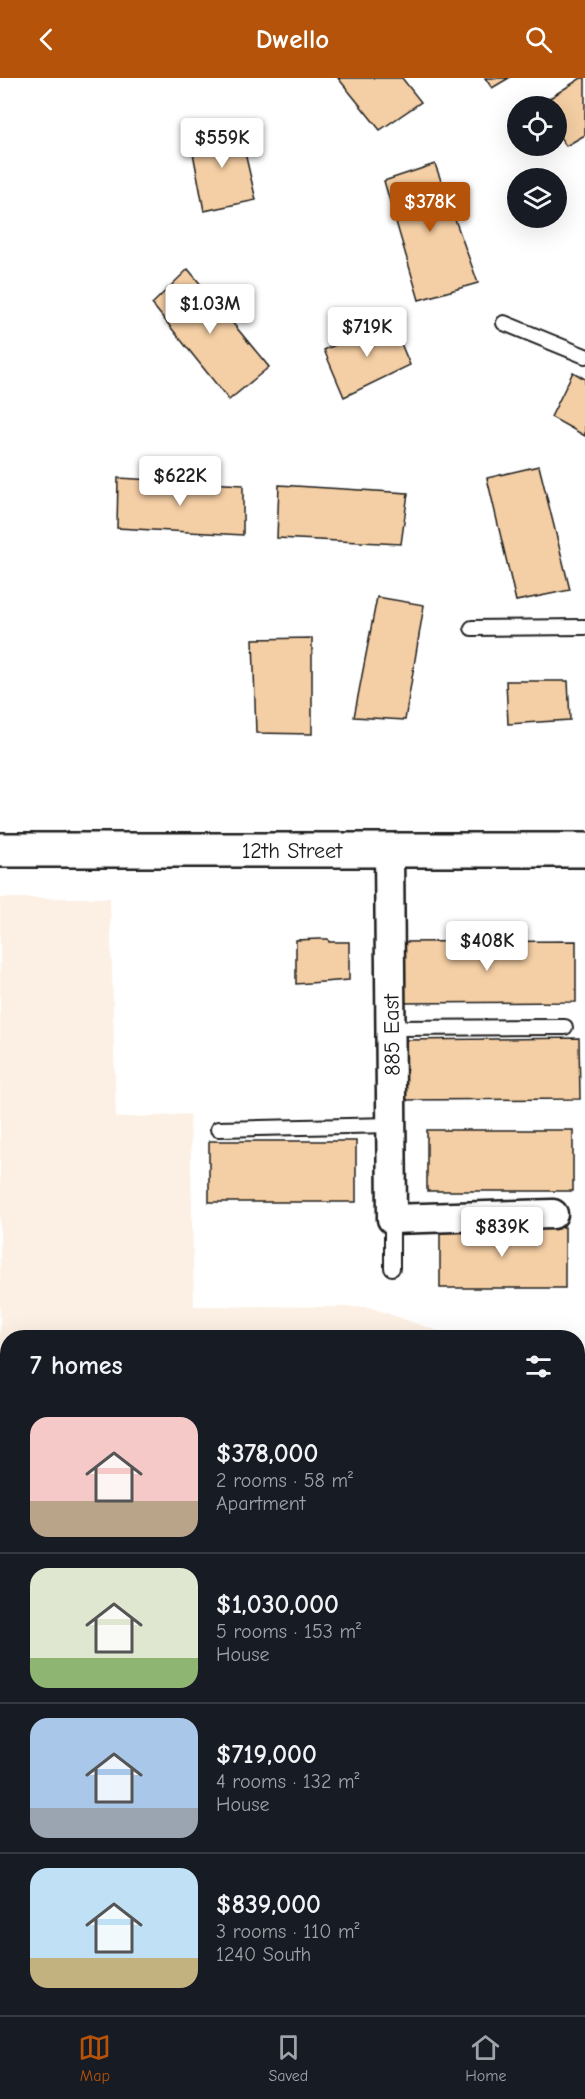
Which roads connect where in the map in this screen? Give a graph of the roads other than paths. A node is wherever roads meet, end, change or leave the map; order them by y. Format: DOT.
graph roads {
  1 [pos="504,323"];
  2 [pos="585,356"];
  3 [pos="585,627"];
  4 [pos="472,628"];
  5 [pos="0,850"];
  6 [pos="388,850"];
  7 [pos="585,850"];
  8 [pos="565,1026"];
  9 [pos="391,1028"];
  10 [pos="392,1125"];
  11 [pos="218,1129"];
  12 [pos="553,1214"];
  13 [pos="392,1220"];
  14 [pos="392,1268"];
  1 -- 2 [label="lane"];
  3 -- 4 [label="lane"];
  5 -- 6 [label="main road, 12th Street"];
  6 -- 7 [label="main road, 12th Street"];
  6 -- 9 [label="street, 885 East"];
  8 -- 9 [label="lane"];
  9 -- 10 [label="street, 885 East"];
  10 -- 11 [label="lane"];
  10 -- 13 [label="street, 885 East"];
  12 -- 13 [label="street"];
  13 -- 14 [label="lane"];
}
